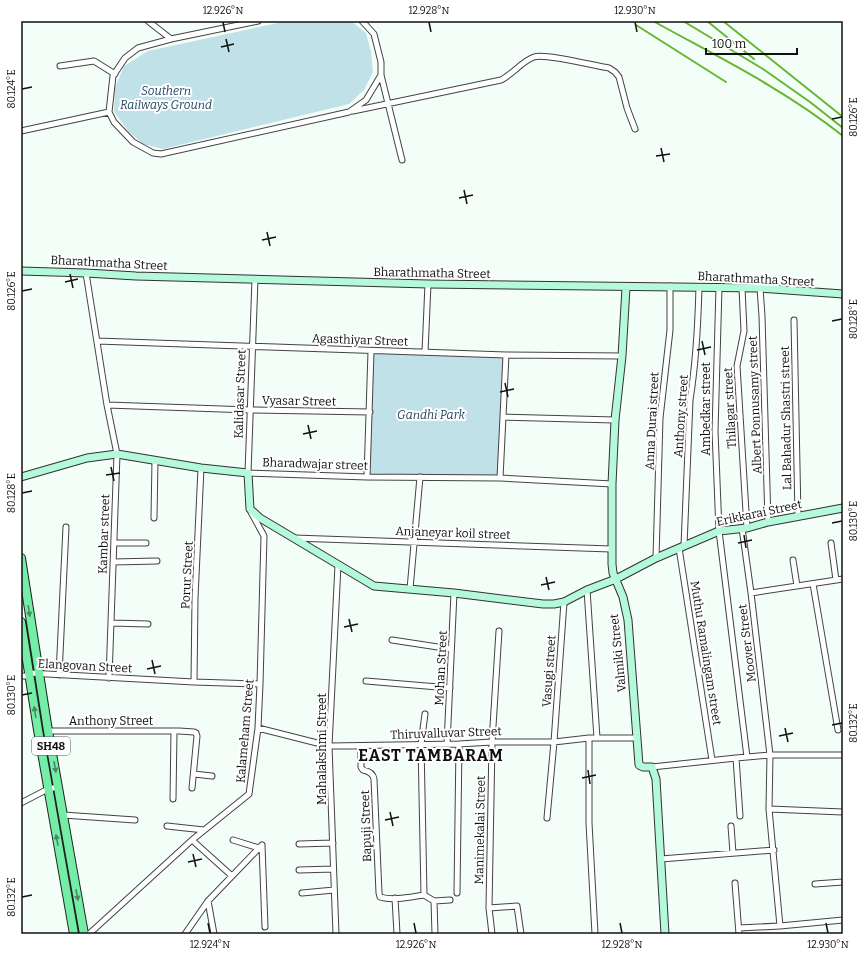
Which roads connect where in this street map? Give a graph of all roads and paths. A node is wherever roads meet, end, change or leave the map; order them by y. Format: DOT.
graph roads {
  1 [pos="148,21"];
  2 [pos="258,21"];
  3 [pos="362,21"];
  4 [pos="244,23"];
  5 [pos="171,39"];
  6 [pos="60,66"];
  7 [pos="115,74"];
  8 [pos="381,75"];
  9 [pos="389,104"];
  10 [pos="109,112"];
  11 [pos="350,112"];
  12 [pos="635,129"];
  13 [pos="21,131"];
  14 [pos="402,160"];
  15 [pos="21,271"];
  16 [pos="86,273"];
  17 [pos="255,279"];
  18 [pos="428,284"];
  19 [pos="670,286"];
  20 [pos="699,287"];
  21 [pos="719,287"];
  22 [pos="626,288"];
  23 [pos="742,288"];
  24 [pos="760,288"];
  25 [pos="843,294"];
  26 [pos="794,320"];
  27 [pos="97,341"];
  28 [pos="252,347"];
  29 [pos="371,351"];
  30 [pos="425,352"];
  31 [pos="506,355"];
  32 [pos="622,356"];
  33 [pos="107,405"];
  34 [pos="250,410"];
  35 [pos="370,412"];
  36 [pos="503,417"];
  37 [pos="615,420"];
  38 [pos="117,454"];
  39 [pos="156,460"];
  40 [pos="201,468"];
  41 [pos="248,473"];
  42 [pos="21,477"];
  43 [pos="367,477"];
  44 [pos="420,477"];
  45 [pos="500,478"];
  46 [pos="612,484"];
  47 [pos="843,508"];
  48 [pos="250,509"];
  49 [pos="798,516"];
  50 [pos="154,518"];
  51 [pos="768,522"];
  52 [pos="66,527"];
  53 [pos="744,528"];
  54 [pos="719,531"];
  55 [pos="294,538"];
  56 [pos="415,542"];
  57 [pos="114,543"];
  58 [pos="831,543"];
  59 [pos="146,544"];
  60 [pos="682,547"];
  61 [pos="611,549"];
  62 [pos="21,558"];
  63 [pos="656,558"];
  64 [pos="793,560"];
  65 [pos="113,562"];
  66 [pos="157,562"];
  67 [pos="338,565"];
  68 [pos="616,579"];
  69 [pos="843,579"];
  70 [pos="836,580"];
  71 [pos="813,584"];
  72 [pos="797,586"];
  73 [pos="410,589"];
  74 [pos="586,590"];
  75 [pos="454,593"];
  76 [pos="751,593"];
  77 [pos="564,602"];
  78 [pos="21,622"];
  79 [pos="111,623"];
  80 [pos="148,624"];
  81 [pos="499,631"];
  82 [pos="22,640"];
  83 [pos="34,640"];
  84 [pos="392,640"];
  85 [pos="451,649"];
  86 [pos="39,674"];
  87 [pos="26,675"];
  88 [pos="59,675"];
  89 [pos="109,678"];
  90 [pos="366,681"];
  91 [pos="194,682"];
  92 [pos="260,684"];
  93 [pos="450,688"];
  94 [pos="425,714"];
  95 [pos="258,728"];
  96 [pos="838,730"];
  97 [pos="48,731"];
  98 [pos="174,732"];
  99 [pos="589,738"];
  100 [pos="597,738"];
  101 [pos="636,738"];
  102 [pos="492,742"];
  103 [pos="554,742"];
  104 [pos="421,744"];
  105 [pos="447,744"];
  106 [pos="459,744"];
  107 [pos="329,746"];
  108 [pos="361,746"];
  109 [pos="843,755"];
  110 [pos="770,756"];
  111 [pos="747,757"];
  112 [pos="736,758"];
  113 [pos="712,760"];
  114 [pos="652,767"];
  115 [pos="194,774"];
  116 [pos="212,776"];
  117 [pos="58,787"];
  118 [pos="192,788"];
  119 [pos="48,789"];
  120 [pos="173,799"];
  121 [pos="21,804"];
  122 [pos="769,809"];
  123 [pos="843,812"];
  124 [pos="63,815"];
  125 [pos="740,816"];
  126 [pos="547,818"];
  127 [pos="135,820"];
  128 [pos="167,826"];
  129 [pos="731,826"];
  130 [pos="204,830"];
  131 [pos="192,840"];
  132 [pos="233,840"];
  133 [pos="333,843"];
  134 [pos="299,844"];
  135 [pos="261,847"];
  136 [pos="774,850"];
  137 [pos="733,852"];
  138 [pos="661,859"];
  139 [pos="334,869"];
  140 [pos="299,870"];
  141 [pos="232,876"];
  142 [pos="843,882"];
  143 [pos="735,883"];
  144 [pos="815,884"];
  145 [pos="334,890"];
  146 [pos="302,893"];
  147 [pos="458,893"];
  148 [pos="424,895"];
  149 [pos="395,898"];
  150 [pos="450,900"];
  151 [pos="434,901"];
  152 [pos="206,903"];
  153 [pos="489,908"];
  154 [pos="843,920"];
  155 [pos="780,926"];
  156 [pos="265,927"];
  157 [pos="739,928"];
  158 [pos="74,934"];
  159 [pos="84,934"];
  160 [pos="89,934"];
  161 [pos="186,934"];
  162 [pos="214,934"];
  163 [pos="336,934"];
  164 [pos="397,934"];
  165 [pos="435,934"];
  166 [pos="492,934"];
  167 [pos="521,934"];
  168 [pos="595,934"];
  169 [pos="665,934"];
  170 [pos="739,934"];
  1 -- 5 [label="street"];
  2 -- 4 [label="street"];
  3 -- 8 [label="street"];
  4 -- 5 [label="street"];
  5 -- 7 [label="street"];
  6 -- 7 [label="street"];
  7 -- 10 [label="street"];
  8 -- 9 [label="street"];
  8 -- 11 [label="street"];
  9 -- 11 [label="street"];
  9 -- 12 [label="street"];
  9 -- 14 [label="street"];
  10 -- 11 [label="street"];
  10 -- 13 [label="street"];
  15 -- 16 [label="street, Bharathmatha Street"];
  16 -- 17 [label="street, Bharathmatha Street"];
  16 -- 27 [label="street, Kambar street"];
  17 -- 18 [label="street, Bharathmatha Street"];
  17 -- 28 [label="street, Kalidasar Street"];
  18 -- 22 [label="street, Bharathmatha Street"];
  18 -- 30 [label="street"];
  19 -- 20 [label="street, Bharathmatha Street"];
  19 -- 22 [label="street, Bharathmatha Street"];
  19 -- 63 [label="street, Anna Durai street"];
  20 -- 21 [label="street, Bharathmatha Street"];
  20 -- 60 [label="street, Anthony street"];
  21 -- 23 [label="street, Bharathmatha Street"];
  21 -- 54 [label="street, Ambedkar street"];
  22 -- 32 [label="street, Valmiki Street"];
  23 -- 24 [label="street, Bharathmatha Street"];
  23 -- 53 [label="street, Thilagar street"];
  24 -- 25 [label="street, Bharathmatha Street"];
  24 -- 51 [label="street, Albert Ponnusamy street"];
  26 -- 49 [label="street, Lal Bahadur Shastri street"];
  27 -- 28 [label="street, Agasthiyar Street"];
  27 -- 33 [label="street, Kambar street"];
  28 -- 29 [label="street, Agasthiyar Street"];
  28 -- 34 [label="street, Kalidasar Street"];
  29 -- 30 [label="street, Agasthiyar Street"];
  29 -- 35 [label="street"];
  30 -- 31 [label="street, Agasthiyar Street"];
  31 -- 32 [label="street, Agasthiyar Street"];
  31 -- 36 [label="street"];
  32 -- 37 [label="street, Valmiki Street"];
  33 -- 34 [label="street, Vyasar Street"];
  33 -- 38 [label="street, Kambar street"];
  34 -- 35 [label="street, Vyasar Street"];
  34 -- 41 [label="street, Kalidasar Street"];
  35 -- 43 [label="street"];
  36 -- 37 [label="street"];
  36 -- 45 [label="street"];
  37 -- 46 [label="street, Valmiki Street"];
  38 -- 39 [label="street, Bharadwajar street"];
  38 -- 42 [label="street, Bharadwajar street"];
  38 -- 57 [label="street, Kambar street"];
  39 -- 40 [label="street, Bharadwajar street"];
  39 -- 50 [label="street"];
  40 -- 41 [label="street, Bharadwajar street"];
  40 -- 91 [label="street, Porur Street"];
  41 -- 43 [label="street, Bharadwajar street"];
  41 -- 48 [label="street, Kalidasar Street"];
  43 -- 44 [label="street, Bharadwajar street"];
  44 -- 45 [label="street, Bharadwajar street"];
  44 -- 56 [label="street"];
  45 -- 46 [label="street, Bharadwajar street"];
  46 -- 61 [label="street, Valmiki Street"];
  47 -- 49 [label="street, Erikkarai Street"];
  48 -- 55 [label="street"];
  48 -- 92 [label="street, Kalameham Street"];
  49 -- 51 [label="street, Erikkarai Street"];
  51 -- 53 [label="street, Erikkarai Street"];
  52 -- 88 [label="street"];
  53 -- 54 [label="street, Erikkarai Street"];
  53 -- 76 [label="street, Moover Street"];
  54 -- 60 [label="street, Erikkarai Street"];
  54 -- 111 [label="street, Ambedkar street"];
  55 -- 56 [label="street, Anjaneyar koil street"];
  55 -- 67 [label="street"];
  56 -- 61 [label="street, Anjaneyar koil street"];
  56 -- 73 [label="street"];
  57 -- 59 [label="street"];
  57 -- 65 [label="street, Kambar street"];
  58 -- 70 [label="street"];
  60 -- 63 [label="street, Erikkarai Street"];
  60 -- 113 [label="street, Muthu Ramalingam street"];
  61 -- 68 [label="street, Valmiki Street"];
  62 -- 83 [label="main road, SH48, one-way"];
  63 -- 68 [label="street, Erikkarai Street"];
  64 -- 72 [label="street"];
  65 -- 66 [label="street"];
  65 -- 79 [label="street, Kambar street"];
  67 -- 73 [label="street"];
  67 -- 107 [label="street, Mahalakshmi Street"];
  68 -- 74 [label="street, Erikkarai Street"];
  68 -- 101 [label="street, Valmiki Street"];
  69 -- 70 [label="street"];
  70 -- 71 [label="street"];
  71 -- 72 [label="street"];
  71 -- 96 [label="street"];
  72 -- 76 [label="street"];
  73 -- 75 [label="street"];
  74 -- 77 [label="street, Erikkarai Street"];
  74 -- 100 [label="street"];
  75 -- 77 [label="street"];
  75 -- 85 [label="street, Mohan Street"];
  76 -- 110 [label="street, Moover Street"];
  77 -- 103 [label="street, Vasugi street"];
  78 -- 82 [label="main road, SH48"];
  79 -- 80 [label="street"];
  79 -- 89 [label="street, Kambar street"];
  81 -- 102 [label="street, Manimekalai Street"];
  82 -- 83 [label="street"];
  82 -- 87 [label="main road, SH48"];
  83 -- 86 [label="main road, SH48"];
  84 -- 85 [label="street"];
  85 -- 93 [label="street, Mohan Street"];
  86 -- 87 [label="street, Elangovan Street"];
  86 -- 88 [label="street, Elangovan Street"];
  86 -- 97 [label="main road, SH48"];
  119 -- 87 [label="main road, SH48, one-way"];
  88 -- 89 [label="street, Elangovan Street"];
  89 -- 91 [label="street, Elangovan Street"];
  90 -- 93 [label="street"];
  91 -- 92 [label="street, Elangovan Street"];
  92 -- 95 [label="street, Kalameham Street"];
  93 -- 105 [label="street, Mohan Street"];
  94 -- 104 [label="street"];
  95 -- 107 [label="street, Thiruvalluvar Street"];
  95 -- 130 [label="street, Kalameham Street"];
  97 -- 98 [label="street, Anthony Street"];
  97 -- 117 [label="main road, SH48, one-way"];
  98 -- 115 [label="street, Anthony Street"];
  98 -- 120 [label="street"];
  99 -- 100 [label="street, Thiruvalluvar Street"];
  99 -- 103 [label="street, Thiruvalluvar Street"];
  99 -- 168 [label="street"];
  100 -- 101 [label="street, Thiruvalluvar Street"];
  101 -- 114 [label="street, Valmiki Street"];
  102 -- 103 [label="street, Thiruvalluvar Street"];
  102 -- 106 [label="street, Thiruvalluvar Street"];
  102 -- 153 [label="street, Manimekalai Street"];
  103 -- 126 [label="street, Vasugi street"];
  104 -- 105 [label="street, Thiruvalluvar Street"];
  104 -- 108 [label="street, Thiruvalluvar Street"];
  104 -- 148 [label="street"];
  105 -- 106 [label="street, Thiruvalluvar Street"];
  106 -- 147 [label="street"];
  107 -- 108 [label="street, Thiruvalluvar Street"];
  107 -- 133 [label="street, Mahalakshmi Street"];
  108 -- 149 [label="street, Bapuji Street"];
  109 -- 110 [label="street"];
  110 -- 111 [label="street"];
  110 -- 122 [label="street"];
  111 -- 112 [label="street"];
  112 -- 113 [label="street"];
  112 -- 125 [label="street"];
  113 -- 114 [label="street"];
  114 -- 138 [label="street"];
  115 -- 116 [label="street"];
  115 -- 118 [label="street"];
  117 -- 119 [label="street"];
  117 -- 124 [label="main road, SH48"];
  119 -- 121 [label="street"];
  158 -- 119 [label="main road, SH48, one-way"];
  122 -- 123 [label="street"];
  122 -- 136 [label="street"];
  124 -- 127 [label="street"];
  124 -- 159 [label="main road, SH48, one-way"];
  128 -- 130 [label="street"];
  129 -- 137 [label="street"];
  130 -- 131 [label="street, Kalameham Street"];
  131 -- 141 [label="street"];
  131 -- 160 [label="street, Kalameham Street"];
  132 -- 135 [label="street"];
  133 -- 134 [label="street"];
  133 -- 139 [label="street, Mahalakshmi Street"];
  135 -- 141 [label="street"];
  135 -- 156 [label="street"];
  136 -- 137 [label="street"];
  136 -- 155 [label="street"];
  137 -- 138 [label="street"];
  138 -- 169 [label="street"];
  139 -- 140 [label="street"];
  139 -- 145 [label="street, Mahalakshmi Street"];
  141 -- 152 [label="street"];
  142 -- 144 [label="street"];
  143 -- 157 [label="street"];
  145 -- 146 [label="street"];
  145 -- 163 [label="street, Mahalakshmi Street"];
  148 -- 149 [label="street, Bapuji Street"];
  148 -- 151 [label="street"];
  149 -- 164 [label="street"];
  150 -- 151 [label="street"];
  151 -- 165 [label="street"];
  152 -- 161 [label="street"];
  152 -- 162 [label="street"];
  153 -- 166 [label="street, Manimekalai Street"];
  153 -- 167 [label="street"];
  154 -- 155 [label="street"];
  155 -- 157 [label="street"];
  157 -- 170 [label="street"];
}
